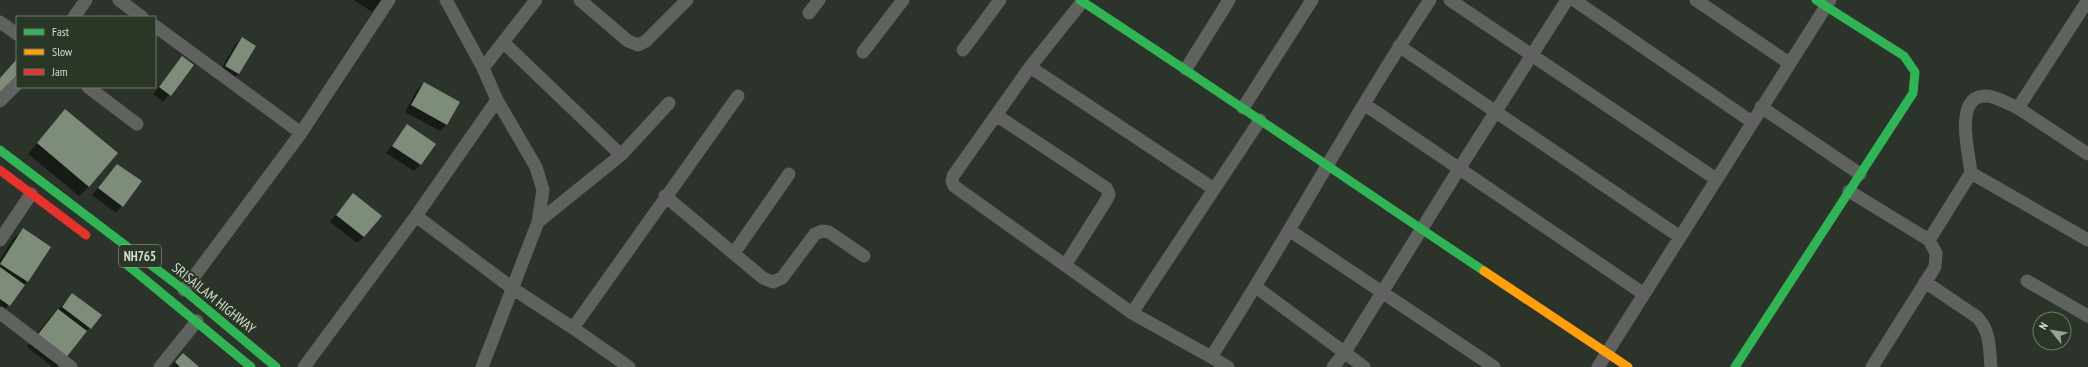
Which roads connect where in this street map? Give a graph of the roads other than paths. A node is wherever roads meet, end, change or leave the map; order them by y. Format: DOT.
graph roads {
  1 [pos="86,0"];
  2 [pos="119,0"];
  3 [pos="389,0"];
  4 [pos="446,0"];
  5 [pos="536,0"];
  6 [pos="580,0"];
  7 [pos="687,0"];
  8 [pos="819,0"];
  9 [pos="904,0"];
  10 [pos="1000,0"];
  11 [pos="1229,0"];
  12 [pos="1312,0"];
  13 [pos="1430,0"];
  14 [pos="1450,0"];
  15 [pos="1567,0"];
  16 [pos="1574,0"];
  17 [pos="1696,0"];
  18 [pos="2088,0"];
  19 [pos="1082,1"];
  20 [pos="1824,2"];
  21 [pos="809,13"];
  22 [pos="75,16"];
  23 [pos="141,16"];
  24 [pos="0,22"];
  25 [pos="156,27"];
  26 [pos="16,33"];
  27 [pos="503,42"];
  28 [pos="1399,46"];
  29 [pos="963,50"];
  30 [pos="863,52"];
  31 [pos="1531,55"];
  32 [pos="1789,64"];
  33 [pos="1030,67"];
  34 [pos="483,68"];
  35 [pos="1186,69"];
  36 [pos="16,85"];
  37 [pos="89,88"];
  38 [pos="738,96"];
  39 [pos="497,100"];
  40 [pos="0,101"];
  41 [pos="669,103"];
  42 [pos="1364,104"];
  43 [pos="1762,107"];
  44 [pos="1243,108"];
  45 [pos="2018,108"];
  46 [pos="1496,112"];
  47 [pos="996,115"];
  48 [pos="1260,120"];
  49 [pos="1752,122"];
  50 [pos="137,124"];
  51 [pos="301,133"];
  52 [pos="0,150"];
  53 [pos="2088,154"];
  54 [pos="621,155"];
  55 [pos="1326,166"];
  56 [pos="1459,168"];
  57 [pos="0,170"];
  58 [pos="1971,173"];
  59 [pos="788,174"];
  60 [pos="1860,174"];
  61 [pos="1716,179"];
  62 [pos="1214,188"];
  63 [pos="1849,191"];
  64 [pos="31,194"];
  65 [pos="665,196"];
  66 [pos="416,216"];
  67 [pos="538,222"];
  68 [pos="1421,229"];
  69 [pos="1289,230"];
  70 [pos="1680,237"];
  71 [pos="92,239"];
  72 [pos="0,240"];
  73 [pos="1929,240"];
  74 [pos="2088,240"];
  75 [pos="734,253"];
  76 [pos="864,256"];
  77 [pos="116,257"];
  78 [pos="1066,264"];
  79 [pos="2027,281"];
  80 [pos="1925,282"];
  81 [pos="1256,287"];
  82 [pos="512,288"];
  83 [pos="184,290"];
  84 [pos="1382,292"];
  85 [pos="1644,294"];
  86 [pos="0,313"];
  87 [pos="1132,313"];
  88 [pos="2088,316"];
  89 [pos="197,321"];
  90 [pos="573,328"];
  91 [pos="1345,352"];
  92 [pos="1607,352"];
  93 [pos="1211,357"];
  94 [pos="71,367"];
  95 [pos="160,367"];
  96 [pos="251,367"];
  97 [pos="276,367"];
  98 [pos="304,367"];
  99 [pos="482,367"];
  100 [pos="629,367"];
  101 [pos="1228,367"];
  102 [pos="1333,367"];
  103 [pos="1364,367"];
  104 [pos="1494,367"];
  105 [pos="1598,367"];
  106 [pos="1628,367"];
  107 [pos="1735,367"];
  108 [pos="1872,367"];
  109 [pos="1991,367"];
  1 -- 22 [label="street"];
  2 -- 23 [label="street"];
  3 -- 51 [label="street"];
  4 -- 34 [label="street"];
  5 -- 27 [label="street"];
  6 -- 7 [label="street"];
  8 -- 21 [label="street"];
  9 -- 30 [label="street"];
  10 -- 29 [label="street"];
  11 -- 35 [label="street"];
  12 -- 44 [label="street"];
  13 -- 28 [label="street"];
  14 -- 31 [label="street"];
  15 -- 31 [label="street"];
  16 -- 49 [label="street"];
  17 -- 32 [label="street"];
  18 -- 45 [label="street"];
  19 -- 33 [label="street"];
  19 -- 35 [label="main road"];
  20 -- 32 [label="street"];
  20 -- 60 [label="main road"];
  24 -- 26 [label="street"];
  25 -- 51 [label="street"];
  27 -- 34 [label="street"];
  27 -- 54 [label="street"];
  28 -- 42 [label="street"];
  28 -- 46 [label="street"];
  31 -- 46 [label="street"];
  31 -- 61 [label="street"];
  32 -- 43 [label="street"];
  33 -- 47 [label="street"];
  33 -- 62 [label="street"];
  34 -- 39 [label="street"];
  35 -- 44 [label="main road"];
  36 -- 40 [label="street"];
  37 -- 50 [label="street"];
  38 -- 65 [label="street"];
  39 -- 66 [label="street"];
  39 -- 67 [label="street"];
  41 -- 54 [label="street"];
  42 -- 55 [label="street"];
  42 -- 56 [label="street"];
  43 -- 49 [label="street"];
  43 -- 60 [label="street"];
  44 -- 48 [label="main road"];
  45 -- 53 [label="street"];
  45 -- 58 [label="street"];
  46 -- 56 [label="street"];
  46 -- 70 [label="street"];
  47 -- 78 [label="street"];
  47 -- 78 [label="street"];
  48 -- 55 [label="main road"];
  48 -- 62 [label="street"];
  49 -- 61 [label="street"];
  51 -- 83 [label="street"];
  52 -- 83 [label="main road, SRISAILAM HIGHWAY / NH765"];
  54 -- 67 [label="street"];
  55 -- 68 [label="main road"];
  55 -- 69 [label="street"];
  56 -- 68 [label="street"];
  56 -- 85 [label="street"];
  57 -- 64 [label="main road"];
  58 -- 73 [label="street"];
  58 -- 74 [label="street"];
  59 -- 75 [label="street"];
  60 -- 63 [label="main road"];
  61 -- 70 [label="street"];
  62 -- 87 [label="street"];
  63 -- 73 [label="street"];
  63 -- 107 [label="main road"];
  64 -- 71 [label="main road"];
  64 -- 72 [label="street"];
  65 -- 75 [label="street"];
  65 -- 90 [label="street"];
  66 -- 82 [label="street"];
  66 -- 98 [label="street"];
  67 -- 82 [label="street"];
  68 -- 84 [label="street"];
  68 -- 92 [label="main road"];
  69 -- 81 [label="street"];
  69 -- 84 [label="street"];
  70 -- 85 [label="street"];
  73 -- 80 [label="street"];
  75 -- 76 [label="street"];
  77 -- 89 [label="main road, SRISAILAM HIGHWAY / NH765"];
  78 -- 87 [label="street"];
  79 -- 88 [label="street"];
  80 -- 108 [label="street"];
  80 -- 109 [label="street"];
  81 -- 91 [label="street"];
  81 -- 93 [label="street"];
  82 -- 90 [label="street"];
  82 -- 99 [label="street"];
  83 -- 97 [label="main road, SRISAILAM HIGHWAY / NH765"];
  84 -- 91 [label="street"];
  84 -- 104 [label="street"];
  85 -- 92 [label="street"];
  86 -- 94 [label="street"];
  87 -- 93 [label="street"];
  89 -- 95 [label="street"];
  89 -- 96 [label="main road, SRISAILAM HIGHWAY / NH765"];
  90 -- 100 [label="street"];
  91 -- 102 [label="street"];
  91 -- 103 [label="street"];
  92 -- 105 [label="street"];
  92 -- 106 [label="main road"];
  93 -- 101 [label="street"];
}
